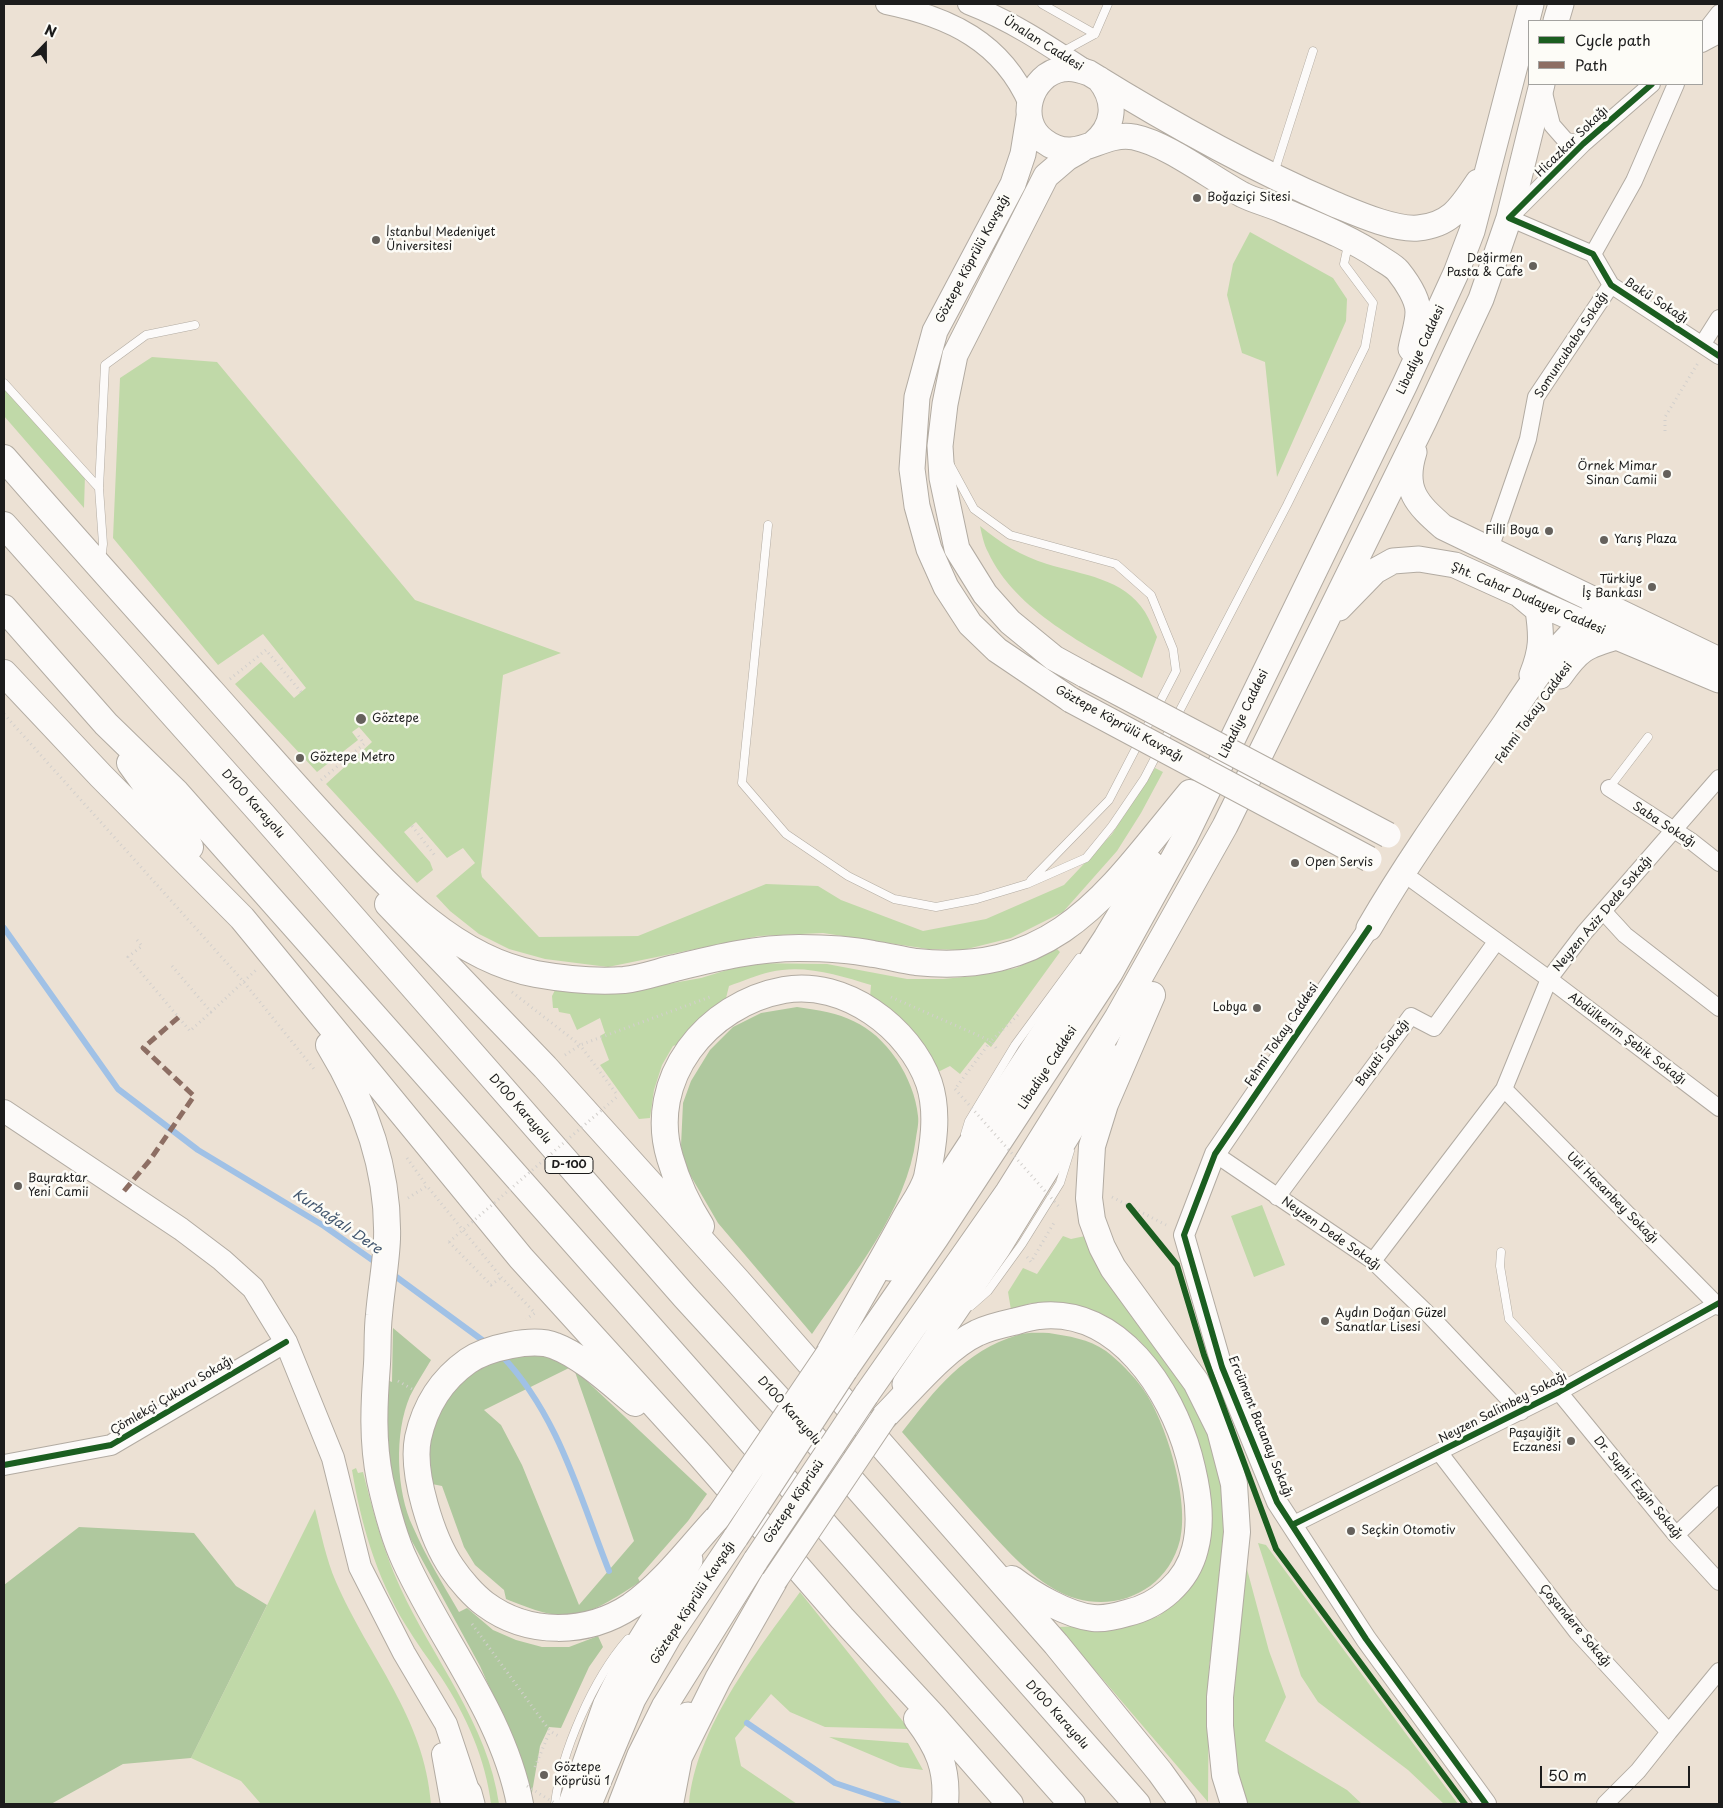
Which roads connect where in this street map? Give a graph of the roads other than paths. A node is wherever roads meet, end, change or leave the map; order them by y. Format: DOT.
graph roads {
  1 [pos="886,4"];
  2 [pos="968,4"];
  3 [pos="1042,4"];
  4 [pos="1108,4"];
  5 [pos="1531,4"];
  6 [pos="1560,4"];
  7 [pos="1719,13"];
  8 [pos="1556,20"];
  9 [pos="1095,34"];
  10 [pos="1703,34"];
  11 [pos="1719,35"];
  12 [pos="1703,43"];
  13 [pos="1313,51"];
  14 [pos="1059,53"];
  15 [pos="1094,76"];
  16 [pos="1542,85"];
  17 [pos="1542,85"];
  18 [pos="1651,85"];
  19 [pos="1676,85"];
  20 [pos="1029,110"];
  21 [pos="1583,144"];
  22 [pos="1087,147"];
  23 [pos="1487,170"];
  24 [pos="1273,178"];
  25 [pos="1509,218"];
  26 [pos="1349,240"];
  27 [pos="1593,254"];
  28 [pos="1611,285"];
  29 [pos="1719,318"];
  30 [pos="195,326"];
  31 [pos="1709,349"];
  32 [pos="4,383"];
  33 [pos="1405,384"];
  34 [pos="1424,422"];
  35 [pos="940,446"];
  36 [pos="4,458"];
  37 [pos="99,488"];
  38 [pos="4,525"];
  39 [pos="768,525"];
  40 [pos="1490,549"];
  41 [pos="100,567"];
  42 [pos="1517,592"];
  43 [pos="1608,606"];
  44 [pos="4,608"];
  45 [pos="1581,622"];
  46 [pos="1324,624"];
  47 [pos="1285,628"];
  48 [pos="1617,638"];
  49 [pos="1719,660"];
  50 [pos="4,673"];
  51 [pos="1719,680"];
  52 [pos="1523,697"];
  53 [pos="106,724"];
  54 [pos="1648,736"];
  55 [pos="1719,778"];
  56 [pos="1609,788"];
  57 [pos="302,793"];
  58 [pos="1190,793"];
  59 [pos="1225,826"];
  60 [pos="1672,831"];
  61 [pos="1424,854"];
  62 [pos="1719,863"];
  63 [pos="1407,878"];
  64 [pos="1027,884"];
  65 [pos="1138,887"];
  66 [pos="1603,911"];
  67 [pos="242,918"];
  68 [pos="1369,928"];
  69 [pos="1095,939"];
  70 [pos="1496,942"];
  71 [pos="1082,954"];
  72 [pos="273,955"];
  73 [pos="1549,979"];
  74 [pos="1152,995"];
  75 [pos="1719,1008"];
  76 [pos="1504,1089"];
  77 [pos="1719,1108"];
  78 [pos="4,1111"];
  79 [pos="1215,1154"];
  80 [pos="953,1174"];
  81 [pos="1277,1197"];
  82 [pos="1501,1252"];
  83 [pos="1373,1261"];
  84 [pos="736,1279"];
  85 [pos="1719,1305"];
  86 [pos="286,1342"];
  87 [pos="837,1362"];
  88 [pos="1565,1389"];
  89 [pos="1520,1412"];
  90 [pos="885,1416"];
  91 [pos="1439,1452"];
  92 [pos="700,1455"];
  93 [pos="4,1465"];
  94 [pos="1719,1494"];
  95 [pos="718,1517"];
  96 [pos="1292,1525"];
  97 [pos="1676,1535"];
  98 [pos="973,1548"];
  99 [pos="774,1581"];
  100 [pos="1719,1582"];
  101 [pos="659,1593"];
  102 [pos="842,1618"];
  103 [pos="620,1659"];
  104 [pos="1719,1671"];
  105 [pos="1669,1732"];
  106 [pos="524,1795"];
  107 [pos="466,1801"];
  108 [pos="555,1804"];
  109 [pos="571,1804"];
  110 [pos="589,1804"];
  111 [pos="621,1804"];
  112 [pos="644,1804"];
  113 [pos="670,1804"];
  114 [pos="944,1804"];
  115 [pos="1010,1804"];
  116 [pos="1072,1804"];
  117 [pos="1137,1804"];
  118 [pos="1183,1804"];
  119 [pos="1234,1804"];
  120 [pos="1486,1804"];
  121 [pos="1605,1804"];
  1 -- 20 [label="street"];
  2 -- 14 [label="street, Ünalan Caddesi"];
  3 -- 9 [label="lane"];
  4 -- 9 [label="lane"];
  5 -- 23 [label="main road, Libadiye Caddesi"];
  6 -- 8 [label="main road"];
  7 -- 10 [label="street"];
  9 -- 14 [label="lane"];
  11 -- 12 [label="street"];
  13 -- 24 [label="lane"];
  14 -- 15 [label="street, Ünalan Caddesi"];
  15 -- 20 [label="main road"];
  15 -- 22 [label="main road"];
  15 -- 24 [label="main road"];
  16 -- 21 [label="street"];
  17 -- 25 [label="main road"];
  18 -- 21 [label="street, Hicazkar Sokağı"];
  19 -- 27 [label="street"];
  20 -- 22 [label="main road"];
  20 -- 63 [label="main road, Göztepe Köprülü Kavşağı, bridge"];
  21 -- 25 [label="street, Hicazkar Sokağı"];
  22 -- 26 [label="main road"];
  22 -- 35 [label="main road"];
  23 -- 24 [label="main road"];
  23 -- 33 [label="main road, Libadiye Caddesi"];
  25 -- 27 [label="street"];
  25 -- 34 [label="main road"];
  26 -- 33 [label="main road"];
  26 -- 64 [label="lane"];
  27 -- 28 [label="street, Bakü Sokağı"];
  28 -- 31 [label="street, Bakü Sokağı"];
  28 -- 40 [label="street, Somuncubaba Sokağı"];
  29 -- 31 [label="street"];
  30 -- 37 [label="lane"];
  32 -- 37 [label="lane"];
  33 -- 47 [label="main road, Libadiye Caddesi"];
  34 -- 40 [label="main road, Şht. Cahar Dudayev Caddesi"];
  34 -- 46 [label="main road"];
  35 -- 61 [label="main road, bridge"];
  35 -- 64 [label="lane"];
  36 -- 41 [label="highway"];
  37 -- 41 [label="lane"];
  38 -- 117 [label="highway, D100 Karayolu / D-100"];
  39 -- 64 [label="lane"];
  40 -- 43 [label="main road, Şht. Cahar Dudayev Caddesi"];
  41 -- 57 [label="highway"];
  42 -- 45 [label="main road, Şht. Cahar Dudayev Caddesi"];
  42 -- 46 [label="main road, Şht. Cahar Dudayev Caddesi"];
  42 -- 52 [label="main road"];
  43 -- 45 [label="main road"];
  43 -- 49 [label="main road, Şht. Cahar Dudayev Caddesi"];
  44 -- 53 [label="highway"];
  45 -- 48 [label="main road, Şht. Cahar Dudayev Caddesi"];
  45 -- 52 [label="main road"];
  46 -- 59 [label="main road"];
  47 -- 58 [label="main road"];
  47 -- 87 [label="main road, Libadiye Caddesi"];
  48 -- 51 [label="main road, Şht. Cahar Dudayev Caddesi"];
  48 -- 61 [label="main road, Fehmi Tokay Caddesi"];
  50 -- 67 [label="highway"];
  52 -- 61 [label="main road, Fehmi Tokay Caddesi"];
  53 -- 67 [label="highway"];
  53 -- 116 [label="highway"];
  54 -- 56 [label="lane"];
  55 -- 60 [label="street, Neyzen Aziz Dede Sokağı"];
  56 -- 60 [label="street, Saba Sokağı"];
  57 -- 58 [label="highway"];
  57 -- 84 [label="highway"];
  58 -- 65 [label="main road"];
  59 -- 74 [label="main road"];
  59 -- 111 [label="main road, Göztepe Köprüsü, bridge"];
  60 -- 62 [label="street, Saba Sokağı"];
  60 -- 66 [label="street, Neyzen Aziz Dede Sokağı"];
  61 -- 63 [label="main road, Fehmi Tokay Caddesi"];
  63 -- 68 [label="main road, Fehmi Tokay Caddesi"];
  63 -- 70 [label="street, Abdülkerim Şebik Sokağı"];
  65 -- 69 [label="lane"];
  65 -- 80 [label="main road"];
  66 -- 73 [label="street, Neyzen Aziz Dede Sokağı"];
  66 -- 75 [label="street"];
  67 -- 72 [label="highway"];
  68 -- 79 [label="street, Fehmi Tokay Caddesi"];
  70 -- 73 [label="street, Abdülkerim Şebik Sokağı"];
  70 -- 81 [label="street, Bayati Sokağı"];
  71 -- 80 [label="lane"];
  72 -- 92 [label="highway"];
  72 -- 106 [label="highway"];
  73 -- 76 [label="street, Neyzen Aziz Dede Sokağı"];
  73 -- 77 [label="street, Abdülkerim Şebik Sokağı"];
  74 -- 90 [label="main road"];
  74 -- 119 [label="highway"];
  76 -- 83 [label="street, Neyzen Aziz Dede Sokağı"];
  76 -- 85 [label="street, Udi Hasanbey Sokağı"];
  78 -- 86 [label="main road"];
  79 -- 81 [label="street, Neyzen Dede Sokağı"];
  79 -- 96 [label="street, Ercüment Batanay Sokağı"];
  80 -- 87 [label="main road"];
  81 -- 83 [label="street, Neyzen Dede Sokağı"];
  82 -- 88 [label="lane"];
  83 -- 89 [label="street, Neyzen Dede Sokağı"];
  84 -- 87 [label="highway"];
  84 -- 98 [label="highway"];
  85 -- 88 [label="street, Neyzen Salimbey Sokağı"];
  86 -- 93 [label="street, Çömlekçi Çukuru Sokağı"];
  86 -- 107 [label="main road"];
  87 -- 95 [label="main road, bridge"];
  87 -- 110 [label="main road, Göztepe Köprülü Kavşağı, bridge"];
  88 -- 89 [label="street, Neyzen Salimbey Sokağı"];
  88 -- 97 [label="street, Dr. Suphi Ezgin Sokağı"];
  89 -- 91 [label="street, Neyzen Salimbey Sokağı"];
  90 -- 98 [label="highway"];
  90 -- 99 [label="main road, bridge"];
  91 -- 96 [label="street, Neyzen Salimbey Sokağı"];
  91 -- 105 [label="street, Çoşandere Sokağı"];
  92 -- 101 [label="highway"];
  92 -- 102 [label="highway"];
  94 -- 97 [label="street"];
  95 -- 101 [label="highway"];
  96 -- 120 [label="street, Ercüment Batanay Sokağı"];
  97 -- 100 [label="street, Dr. Suphi Ezgin Sokağı"];
  98 -- 118 [label="highway"];
  99 -- 112 [label="main road"];
  99 -- 113 [label="highway"];
  101 -- 103 [label="main road"];
  102 -- 114 [label="highway"];
  102 -- 115 [label="highway"];
  103 -- 108 [label="lane"];
  103 -- 109 [label="main road"];
  104 -- 105 [label="street"];
  105 -- 121 [label="street"];
}
